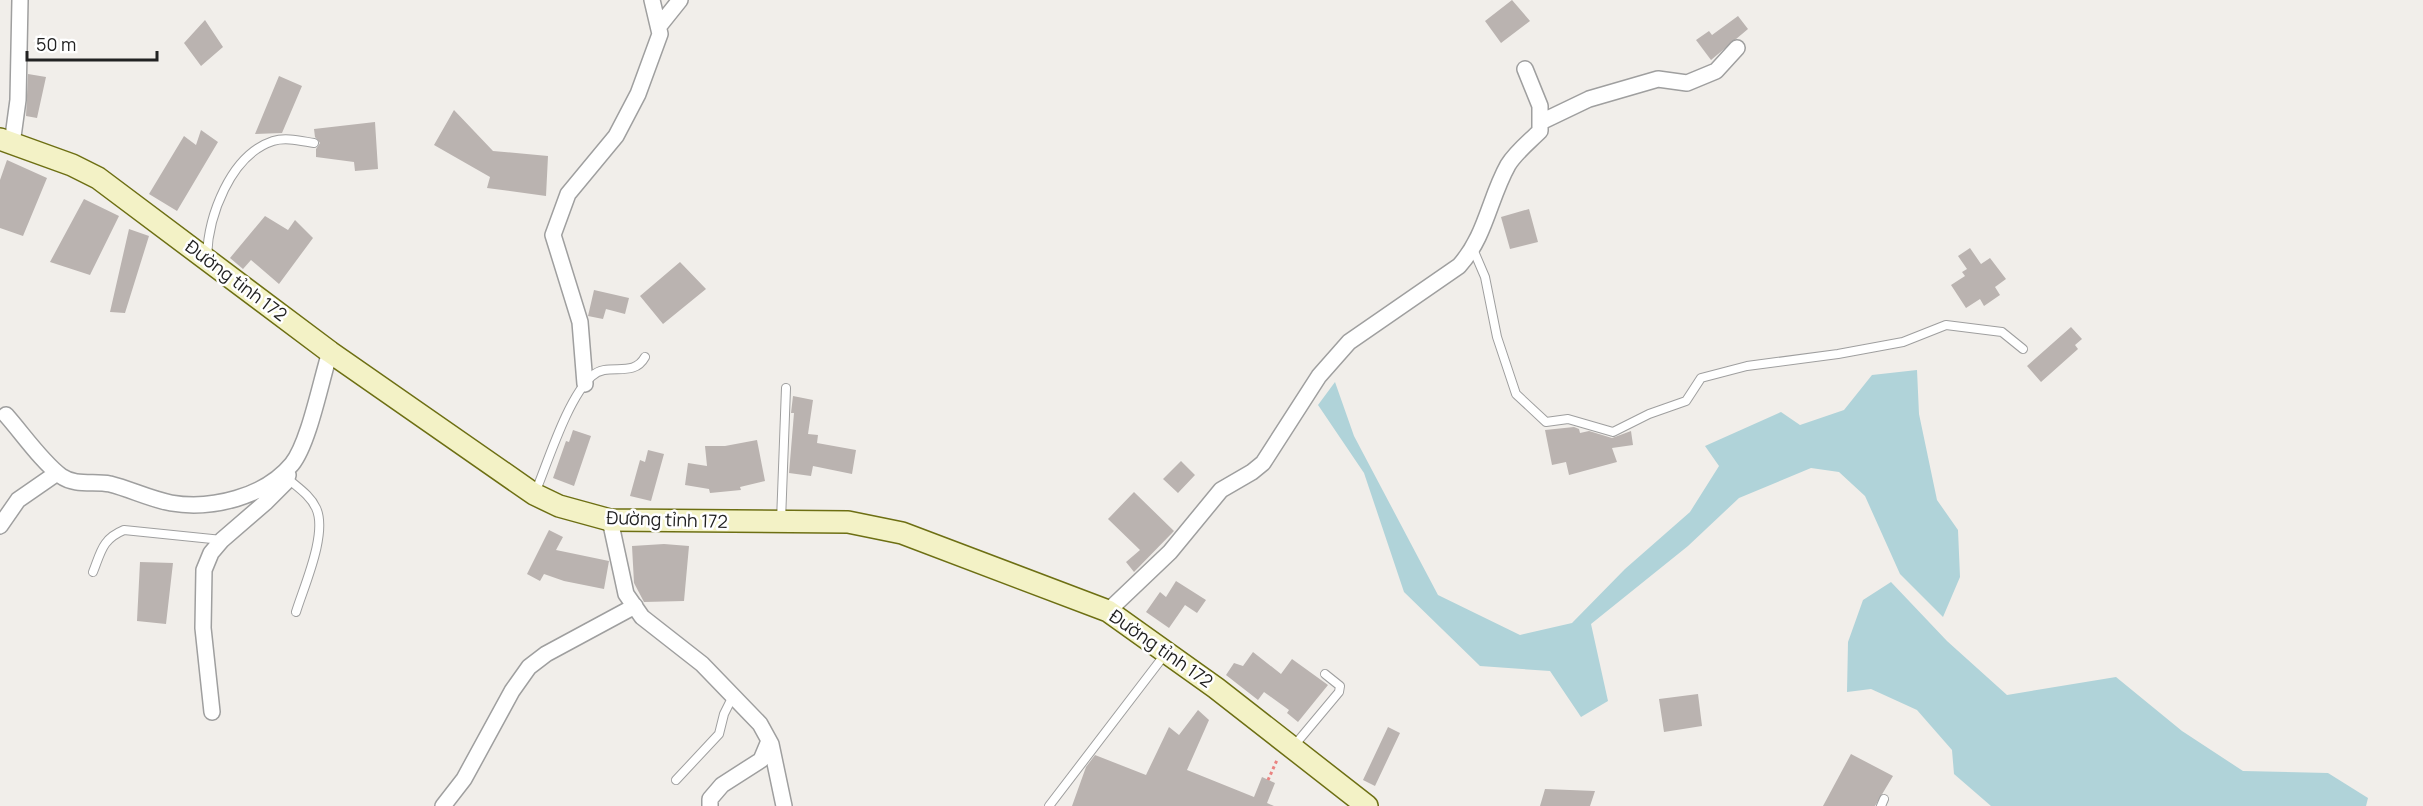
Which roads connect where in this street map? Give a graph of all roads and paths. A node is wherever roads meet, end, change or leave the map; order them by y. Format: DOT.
graph roads {
  1 [pos="20,0"];
  2 [pos="652,0"];
  3 [pos="680,0"];
  4 [pos="660,25"];
  5 [pos="1737,48"];
  6 [pos="1525,69"];
  7 [pos="1541,122"];
  8 [pos="6,142"];
  9 [pos="314,143"];
  10 [pos="1473,249"];
  11 [pos="207,258"];
  12 [pos="2023,350"];
  13 [pos="330,352"];
  14 [pos="645,357"];
  15 [pos="585,384"];
  16 [pos="786,388"];
  17 [pos="6,415"];
  18 [pos="294,461"];
  19 [pos="57,472"];
  20 [pos="287,478"];
  21 [pos="534,494"];
  22 [pos="610,520"];
  23 [pos="781,522"];
  24 [pos="0,526"];
  25 [pos="222,540"];
  26 [pos="93,572"];
  27 [pos="635,606"];
  28 [pos="1108,611"];
  29 [pos="296,612"];
  30 [pos="1166,652"];
  31 [pos="1325,674"];
  32 [pos="734,695"];
  33 [pos="212,712"];
  34 [pos="769,741"];
  35 [pos="1292,748"];
  36 [pos="676,780"];
  37 [pos="443,806"];
  38 [pos="710,806"];
  39 [pos="784,806"];
  40 [pos="1049,806"];
  41 [pos="1367,806"];
  1 -- 8 [label="street"];
  2 -- 4 [label="street"];
  3 -- 4 [label="street"];
  4 -- 15 [label="street"];
  5 -- 7 [label="street"];
  6 -- 7 [label="street"];
  7 -- 10 [label="street"];
  8 -- 11 [label="main road, Đường tỉnh 172"];
  9 -- 11 [label="lane"];
  10 -- 12 [label="lane"];
  10 -- 28 [label="street"];
  11 -- 13 [label="main road, Đường tỉnh 172"];
  13 -- 18 [label="street"];
  13 -- 21 [label="main road, Đường tỉnh 172"];
  14 -- 15 [label="lane"];
  15 -- 21 [label="lane"];
  16 -- 23 [label="lane"];
  17 -- 19 [label="street"];
  18 -- 19 [label="street"];
  18 -- 20 [label="street"];
  19 -- 24 [label="street"];
  20 -- 25 [label="street"];
  20 -- 29 [label="lane"];
  21 -- 22 [label="main road, Đường tỉnh 172"];
  22 -- 23 [label="main road, Đường tỉnh 172"];
  22 -- 27 [label="street"];
  23 -- 28 [label="main road, Đường tỉnh 172"];
  25 -- 26 [label="lane"];
  25 -- 33 [label="street"];
  27 -- 32 [label="street"];
  27 -- 37 [label="street"];
  28 -- 30 [label="main road, Đường tỉnh 172"];
  30 -- 35 [label="main road, Đường tỉnh 172"];
  30 -- 40 [label="lane"];
  31 -- 35 [label="lane"];
  32 -- 34 [label="street"];
  32 -- 36 [label="lane"];
  34 -- 38 [label="street"];
  34 -- 39 [label="street"];
  35 -- 41 [label="main road, Đường tỉnh 172"];
}
